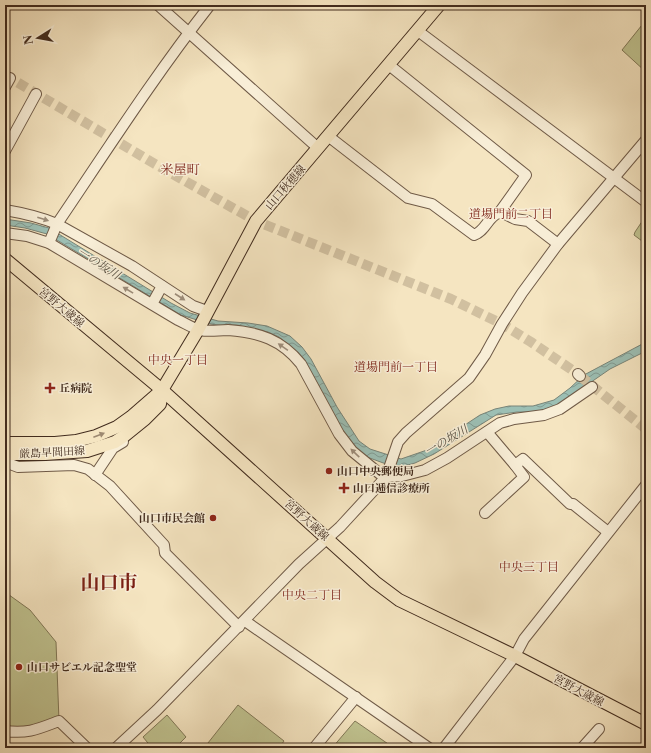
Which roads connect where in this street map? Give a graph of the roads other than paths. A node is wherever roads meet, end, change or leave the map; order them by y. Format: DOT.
graph roads {
  1 [pos="158,5"];
  2 [pos="210,5"];
  3 [pos="440,5"];
  4 [pos="418,31"];
  5 [pos="189,32"];
  6 [pos="389,65"];
  7 [pos="36,94"];
  8 [pos="328,136"];
  9 [pos="646,140"];
  10 [pos="318,148"];
  11 [pos="5,151"];
  12 [pos="615,179"];
  13 [pos="646,202"];
  14 [pos="5,210"];
  15 [pos="499,213"];
  16 [pos="57,226"];
  17 [pos="5,233"];
  18 [pos="49,243"];
  19 [pos="558,244"];
  20 [pos="5,259"];
  21 [pos="157,296"];
  22 [pos="207,311"];
  23 [pos="198,330"];
  24 [pos="592,387"];
  25 [pos="162,390"];
  26 [pos="133,429"];
  27 [pos="487,432"];
  28 [pos="5,443"];
  29 [pos="5,454"];
  30 [pos="5,462"];
  31 [pos="515,465"];
  32 [pos="387,474"];
  33 [pos="95,475"];
  34 [pos="646,486"];
  35 [pos="485,513"];
  36 [pos="608,532"];
  37 [pos="328,538"];
  38 [pos="242,624"];
  39 [pos="515,656"];
  40 [pos="356,697"];
  41 [pos="646,724"];
  42 [pos="599,729"];
  43 [pos="5,731"];
  44 [pos="87,748"];
  45 [pos="116,748"];
  46 [pos="314,748"];
  47 [pos="429,748"];
  48 [pos="444,748"];
  49 [pos="582,748"];
  1 -- 5 [label="street"];
  2 -- 5 [label="street"];
  3 -- 4 [label="main road, 山口秋穂線"];
  4 -- 6 [label="main road, 山口秋穂線"];
  4 -- 12 [label="street"];
  5 -- 10 [label="street"];
  5 -- 16 [label="street"];
  6 -- 8 [label="main road, 山口秋穂線"];
  6 -- 15 [label="street"];
  7 -- 11 [label="street"];
  8 -- 10 [label="main road, 山口秋穂線"];
  8 -- 15 [label="street"];
  9 -- 12 [label="street"];
  10 -- 22 [label="main road, 山口秋穂線"];
  12 -- 13 [label="street"];
  12 -- 19 [label="street"];
  14 -- 16 [label="street, one-way"];
  15 -- 19 [label="street"];
  16 -- 18 [label="street"];
  16 -- 21 [label="street"];
  17 -- 18 [label="street"];
  21 -- 18 [label="street, one-way"];
  19 -- 32 [label="street"];
  20 -- 25 [label="main road, 宮野大歳線"];
  21 -- 22 [label="street, one-way"];
  21 -- 23 [label="street"];
  22 -- 23 [label="main road, 山口秋穂線"];
  23 -- 25 [label="main road, 山口秋穂線"];
  32 -- 23 [label="street, one-way"];
  24 -- 27 [label="street"];
  25 -- 26 [label="main road, 厳島早間田線"];
  28 -- 25 [label="main road, 厳島早間田線, one-way"];
  25 -- 37 [label="main road, 宮野大歳線"];
  26 -- 29 [label="main road, 厳島早間田線"];
  26 -- 33 [label="street"];
  27 -- 31 [label="street"];
  27 -- 32 [label="street"];
  30 -- 33 [label="street"];
  31 -- 35 [label="street"];
  31 -- 36 [label="street"];
  32 -- 37 [label="street"];
  33 -- 38 [label="street"];
  34 -- 36 [label="street"];
  36 -- 39 [label="street"];
  37 -- 38 [label="street"];
  37 -- 39 [label="main road, 宮野大歳線"];
  38 -- 40 [label="street"];
  38 -- 45 [label="street"];
  39 -- 41 [label="main road, 宮野大歳線"];
  39 -- 48 [label="street"];
  40 -- 46 [label="street"];
  40 -- 47 [label="street"];
  42 -- 49 [label="street"];
  43 -- 44 [label="street"];
}
